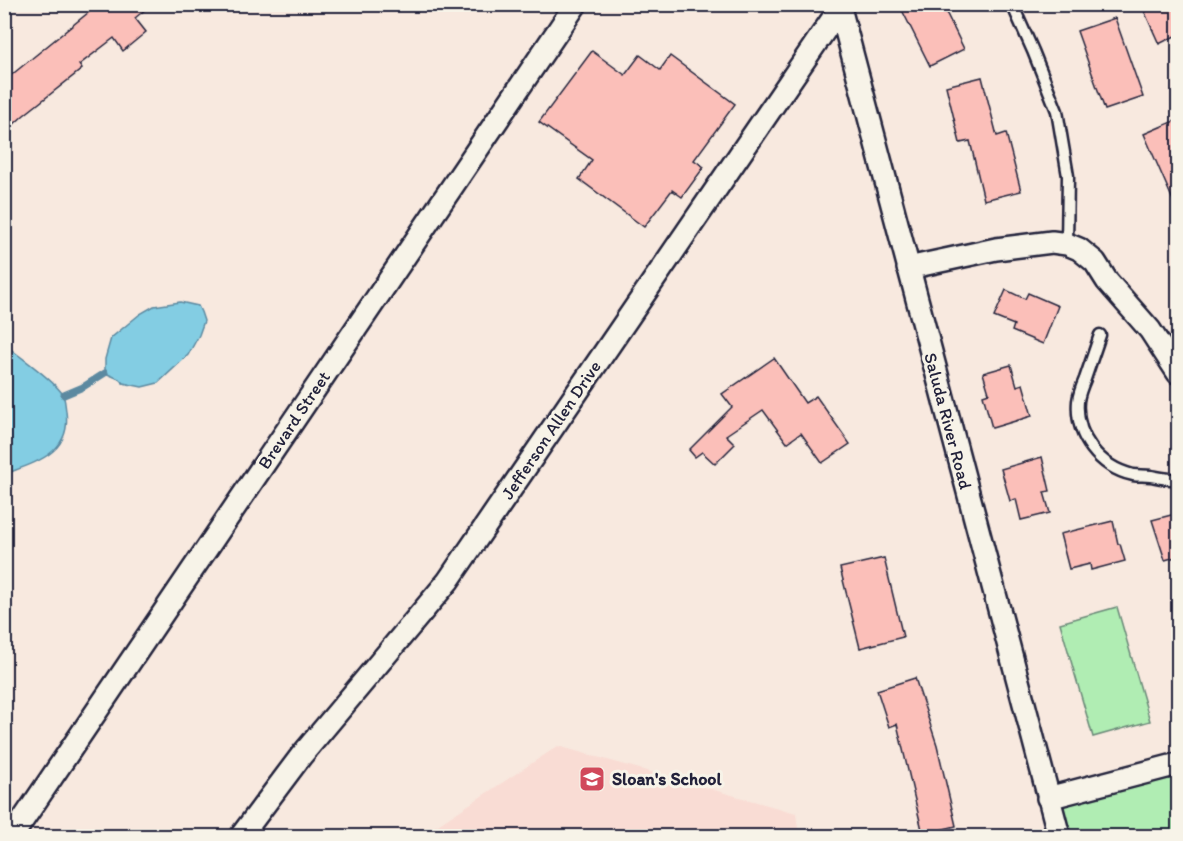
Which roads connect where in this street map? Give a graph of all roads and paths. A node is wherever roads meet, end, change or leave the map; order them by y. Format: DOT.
graph roads {
  1 [pos="576,4"];
  2 [pos="1012,4"];
  3 [pos="840,6"];
  4 [pos="1067,244"];
  5 [pos="908,268"];
  6 [pos="1100,335"];
  7 [pos="1177,367"];
  8 [pos="1179,479"];
  9 [pos="1179,764"];
  10 [pos="1048,798"];
  11 [pos="12,837"];
  12 [pos="241,837"];
  13 [pos="1059,837"];
  1 -- 11 [label="street, Brevard Street"];
  2 -- 4 [label="lane"];
  3 -- 5 [label="street, Saluda River Road"];
  3 -- 12 [label="street, Jefferson Allen Drive"];
  4 -- 5 [label="street"];
  4 -- 7 [label="street"];
  5 -- 10 [label="street, Saluda River Road"];
  6 -- 8 [label="lane"];
  9 -- 10 [label="street"];
  10 -- 13 [label="street, Saluda River Road"];
}
